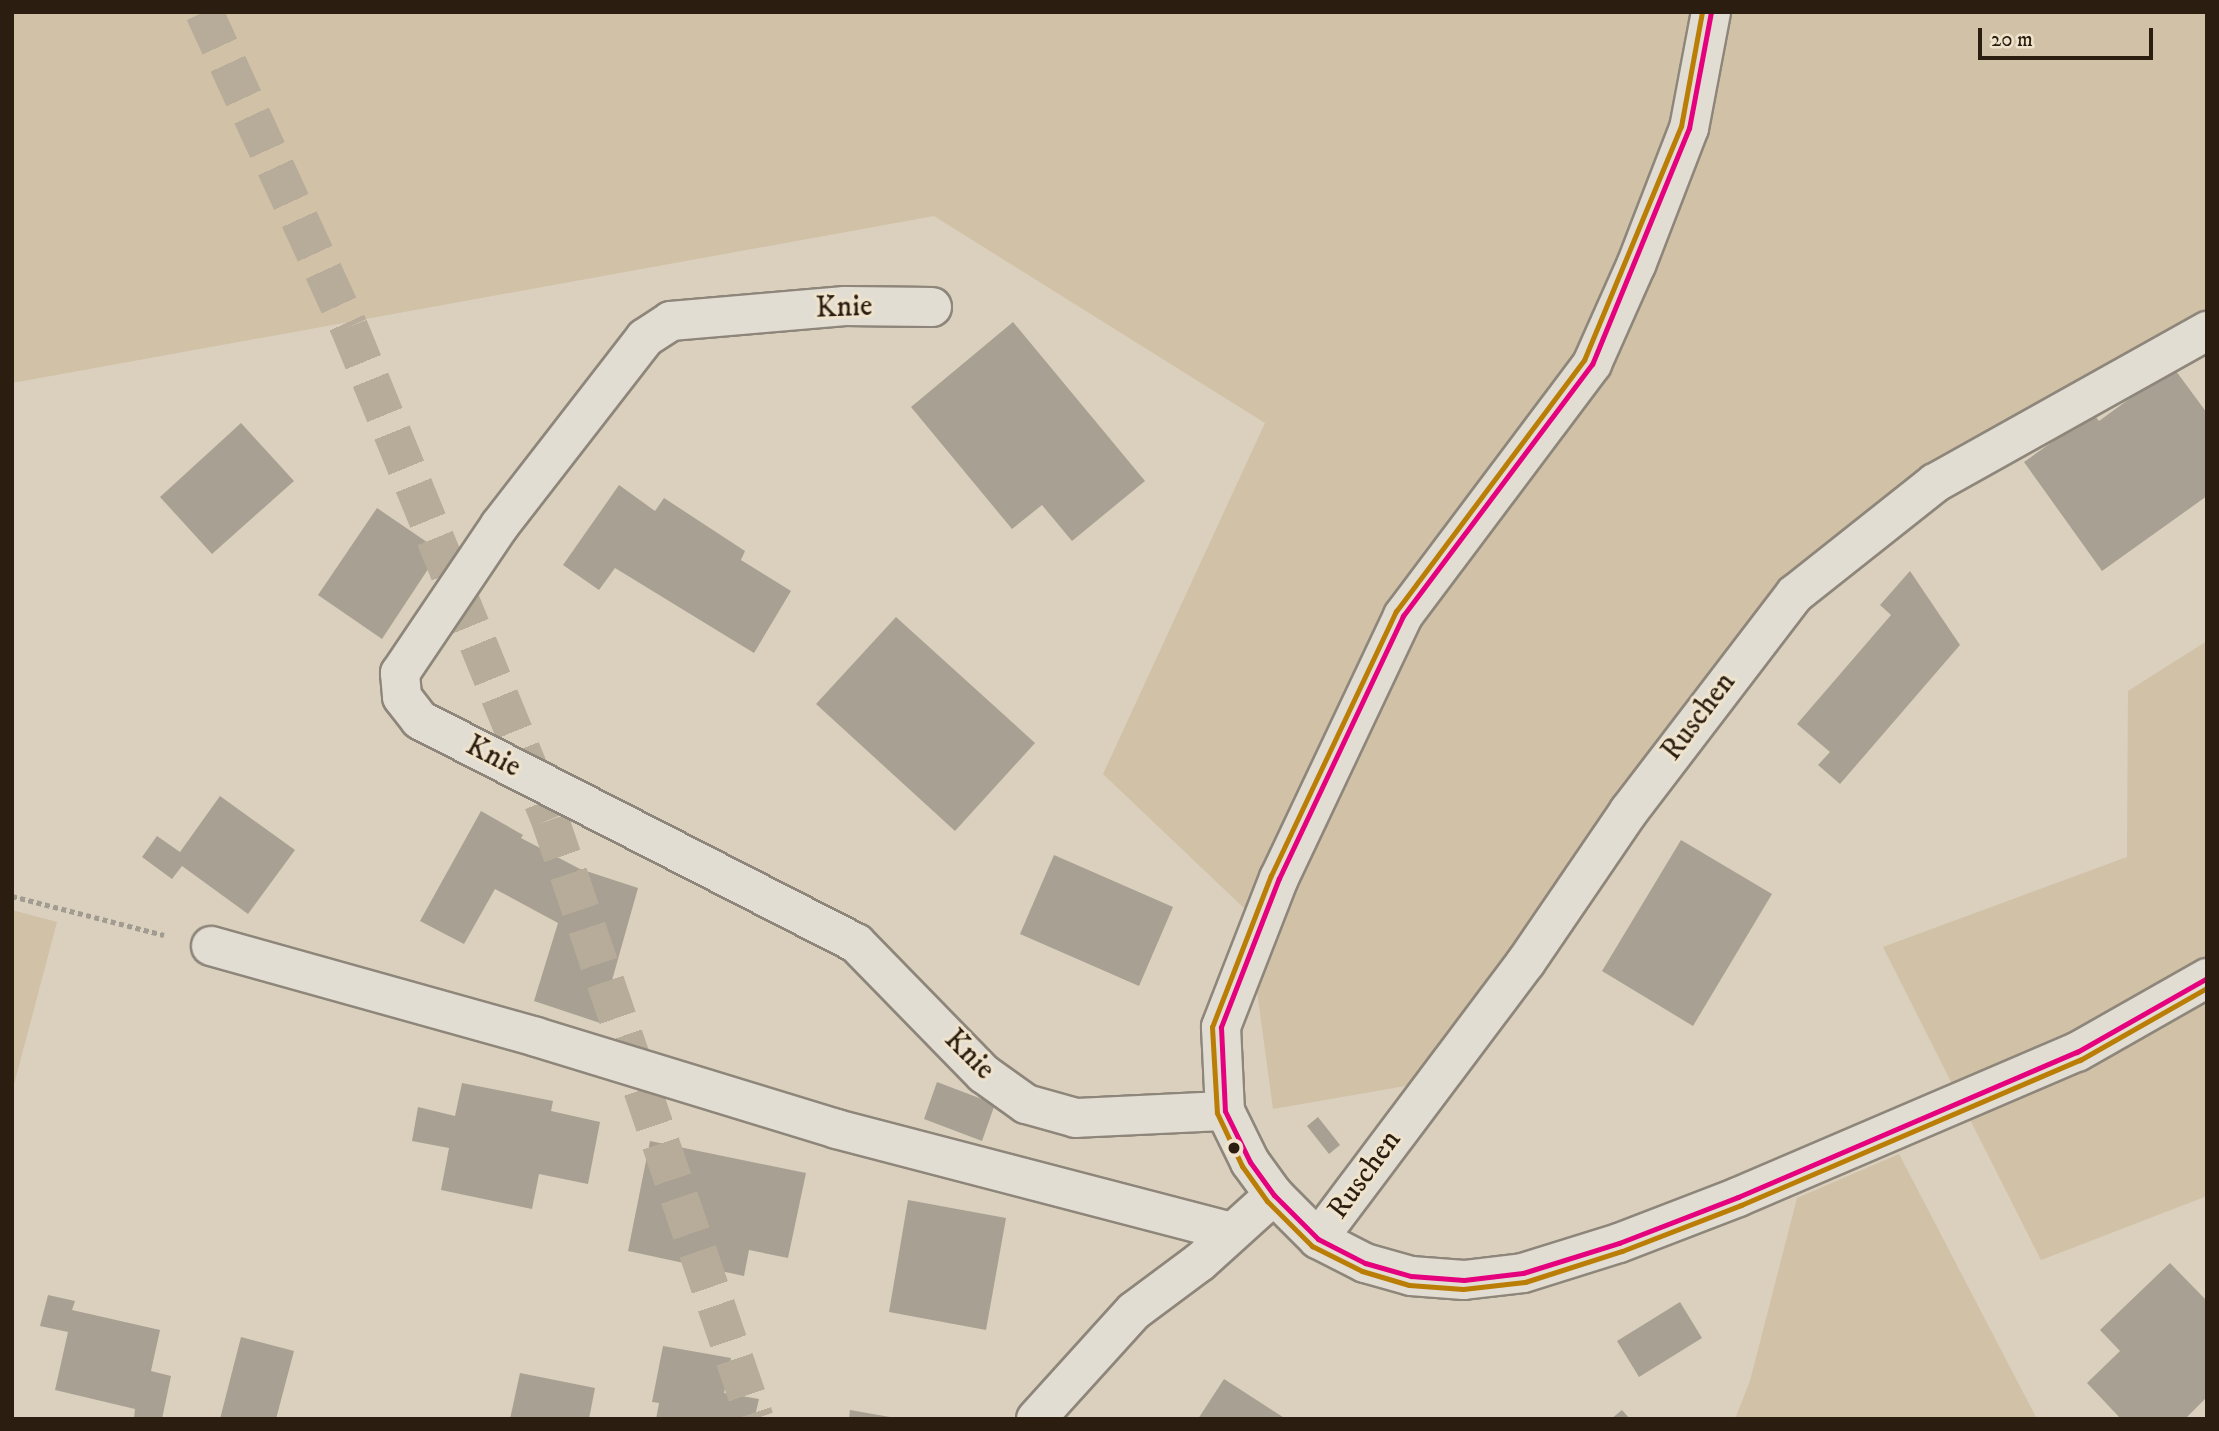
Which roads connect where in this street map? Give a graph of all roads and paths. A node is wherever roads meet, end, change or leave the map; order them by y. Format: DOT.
graph roads {
  1 [pos="1711,12"];
  2 [pos="932,307"];
  3 [pos="2207,331"];
  4 [pos="12,896"];
  5 [pos="211,946"];
  6 [pos="2207,978"];
  7 [pos="1225,1111"];
  8 [pos="1273,1195"];
  9 [pos="1231,1232"];
  10 [pos="1318,1240"];
  11 [pos="1037,1419"];
  1 -- 7 [label="street"];
  2 -- 7 [label="street, Knie"];
  3 -- 10 [label="street, Ruschen"];
  4 -- 5 [label="path"];
  5 -- 9 [label="street"];
  6 -- 10 [label="street"];
  7 -- 8 [label="street"];
  8 -- 9 [label="street"];
  8 -- 10 [label="street"];
  9 -- 11 [label="street"];
}
